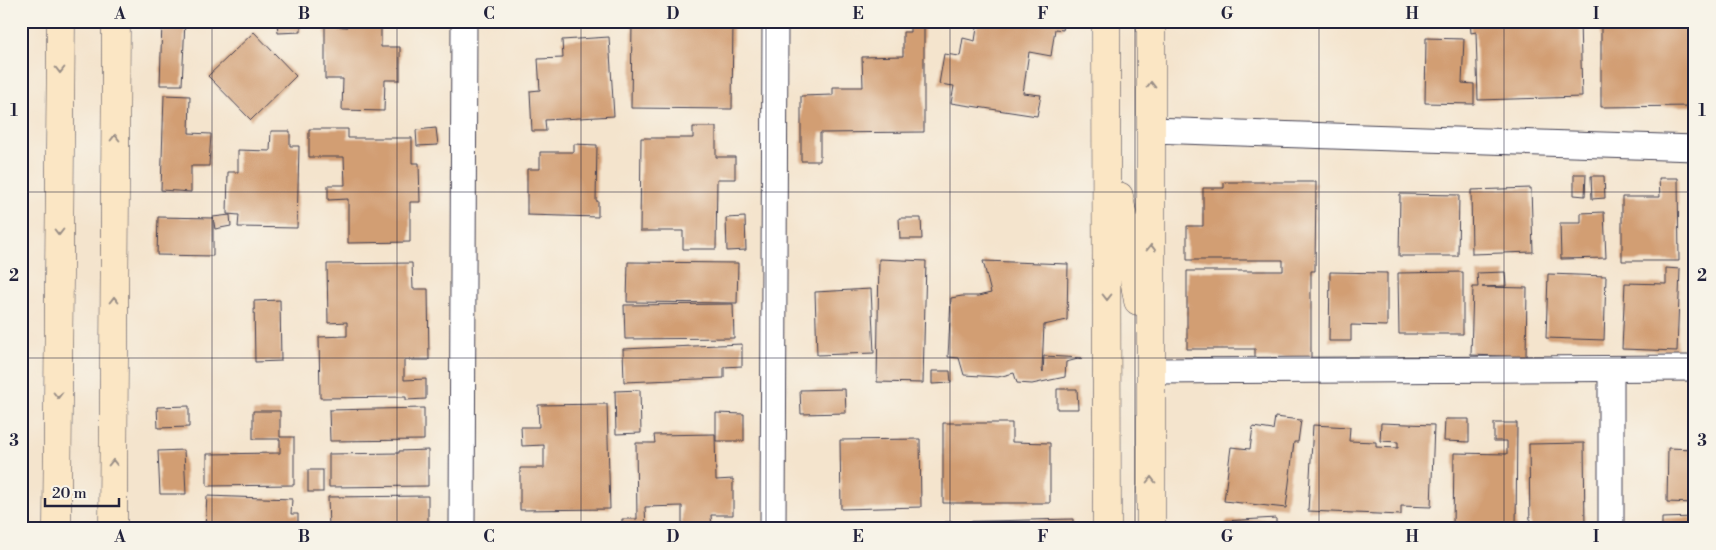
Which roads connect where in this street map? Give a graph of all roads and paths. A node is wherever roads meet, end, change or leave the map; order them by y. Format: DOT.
graph roads {
  1 [pos="61,21"];
  2 [pos="116,21"];
  3 [pos="464,21"];
  4 [pos="775,21"];
  5 [pos="1106,21"];
  6 [pos="1151,21"];
  7 [pos="1106,128"];
  8 [pos="1151,130"];
  9 [pos="1695,148"];
  10 [pos="1611,368"];
  11 [pos="1695,368"];
  12 [pos="1151,371"];
  13 [pos="57,529"];
  14 [pos="113,529"];
  15 [pos="462,529"];
  16 [pos="773,529"];
  17 [pos="1107,529"];
  18 [pos="1151,529"];
  19 [pos="1611,529"];
  1 -- 13 [label="street, one-way"];
  14 -- 2 [label="street, one-way"];
  3 -- 15 [label="street"];
  4 -- 16 [label="street"];
  5 -- 7 [label="street"];
  8 -- 6 [label="street, one-way"];
  7 -- 12 [label="street"];
  7 -- 17 [label="street, one-way"];
  8 -- 9 [label="street"];
  12 -- 8 [label="street, one-way"];
  10 -- 11 [label="street"];
  10 -- 12 [label="street"];
  10 -- 19 [label="street"];
  18 -- 12 [label="street, one-way"];
}
